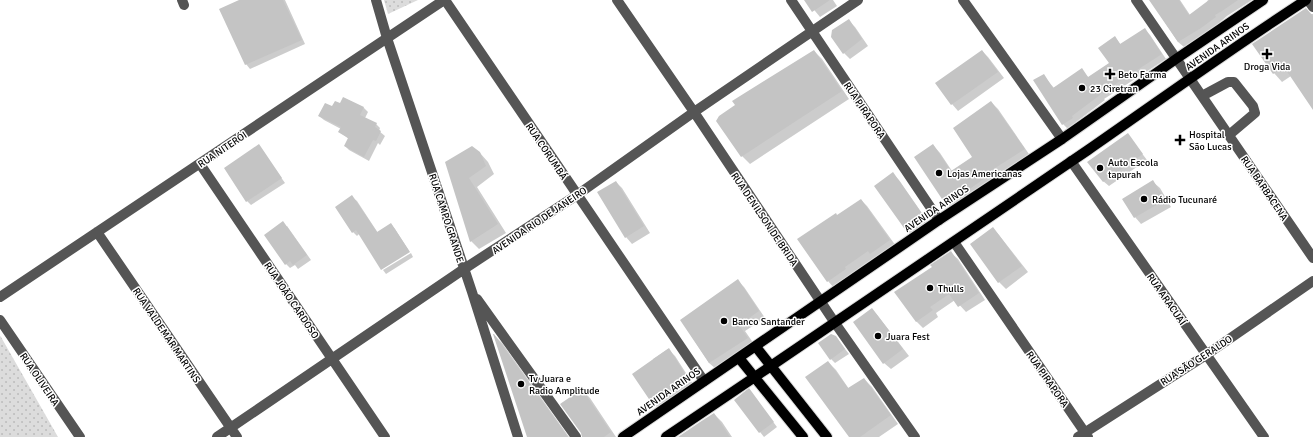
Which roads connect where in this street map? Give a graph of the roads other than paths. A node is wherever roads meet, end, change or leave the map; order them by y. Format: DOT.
graph roads {
  1 [pos="376,0"];
  2 [pos="444,0"];
  3 [pos="617,0"];
  4 [pos="791,0"];
  5 [pos="858,0"];
  6 [pos="963,0"];
  7 [pos="1136,0"];
  8 [pos="1263,0"];
  9 [pos="1307,0"];
  10 [pos="1313,7"];
  11 [pos="812,31"];
  12 [pos="387,38"];
  13 [pos="1176,59"];
  14 [pos="1190,79"];
  15 [pos="1202,96"];
  16 [pos="694,112"];
  17 [pos="1228,135"];
  18 [pos="1062,140"];
  19 [pos="1071,161"];
  20 [pos="200,164"];
  21 [pos="577,195"];
  22 [pos="939,220"];
  23 [pos="98,232"];
  24 [pos="954,242"];
  25 [pos="1313,258"];
  26 [pos="464,269"];
  27 [pos="1313,281"];
  28 [pos="472,292"];
  29 [pos="0,297"];
  30 [pos="820,302"];
  31 [pos="0,320"];
  32 [pos="835,323"];
  33 [pos="756,347"];
  34 [pos="1206,354"];
  35 [pos="739,358"];
  36 [pos="332,359"];
  37 [pos="771,366"];
  38 [pos="755,377"];
  39 [pos="704,381"];
  40 [pos="230,428"];
  41 [pos="1084,435"];
  42 [pos="80,437"];
  43 [pos="218,437"];
  44 [pos="237,437"];
  45 [pos="385,437"];
  46 [pos="518,437"];
  47 [pos="576,437"];
  48 [pos="623,437"];
  49 [pos="666,437"];
  50 [pos="803,437"];
  51 [pos="827,437"];
  52 [pos="916,437"];
  53 [pos="1264,437"];
  1 -- 12 [label="street, RUA CAMPO GRANDE"];
  2 -- 12 [label="street, RUA NITERÓI"];
  2 -- 21 [label="street, RUA CORUMBÁ"];
  3 -- 16 [label="street, RUA DENILSON DE BRIDA"];
  4 -- 11 [label="street, RUA PIRAPORA"];
  5 -- 11 [label="street, AVENIDA RIO DE JANEIRO"];
  6 -- 18 [label="street"];
  7 -- 13 [label="street, RUA BARBACENA"];
  8 -- 13 [label="main road, AVENIDA ARINOS"];
  9 -- 10 [label="street"];
  9 -- 14 [label="main road, AVENIDA ARINOS"];
  11 -- 16 [label="street, AVENIDA RIO DE JANEIRO"];
  11 -- 22 [label="street, RUA PIRAPORA"];
  12 -- 20 [label="street, RUA NITERÓI"];
  12 -- 26 [label="street, RUA CAMPO GRANDE"];
  13 -- 14 [label="street, RUA BARBACENA"];
  13 -- 18 [label="main road, AVENIDA ARINOS"];
  14 -- 15 [label="street, RUA BARBACENA"];
  14 -- 19 [label="main road, AVENIDA ARINOS"];
  15 -- 17 [label="street, RUA BARBACENA"];
  15 -- 17 [label="street"];
  16 -- 21 [label="street, AVENIDA RIO DE JANEIRO"];
  16 -- 30 [label="street, RUA DENILSON DE BRIDA"];
  17 -- 25 [label="street, RUA BARBACENA"];
  18 -- 22 [label="main road, AVENIDA ARINOS"];
  19 -- 24 [label="main road, AVENIDA ARINOS"];
  19 -- 34 [label="street, RUA ARACUAÍ"];
  20 -- 23 [label="street, RUA NITERÓI"];
  20 -- 36 [label="street, RUA JOÃO CARDOSO"];
  21 -- 26 [label="street, AVENIDA RIO DE JANEIRO"];
  21 -- 39 [label="street, RUA CORUMBÁ"];
  22 -- 30 [label="main road, AVENIDA ARINOS"];
  23 -- 29 [label="street, RUA NITERÓI"];
  23 -- 40 [label="street, RUA VALDEMAR MARTINS"];
  24 -- 32 [label="main road, AVENIDA ARINOS"];
  24 -- 41 [label="street, RUA PIRAPORA"];
  26 -- 28 [label="street, RUA CAMPO GRANDE"];
  26 -- 36 [label="street, AVENIDA RIO DE JANEIRO"];
  27 -- 34 [label="street, RUA SÃO GERALDO"];
  28 -- 46 [label="street, RUA CAMPO GRANDE"];
  28 -- 47 [label="street"];
  30 -- 32 [label="street, RUA DENILSON DE BRIDA"];
  30 -- 33 [label="main road, AVENIDA ARINOS"];
  31 -- 42 [label="street, RUA OLIVEIRA"];
  32 -- 37 [label="main road, AVENIDA ARINOS"];
  32 -- 52 [label="street, RUA DENILSON DE BRIDA"];
  33 -- 35 [label="main road, AVENIDA ARINOS"];
  33 -- 37 [label="main road"];
  34 -- 41 [label="street, RUA SÃO GERALDO"];
  34 -- 53 [label="street, RUA ARACUAÍ"];
  35 -- 38 [label="main road"];
  35 -- 39 [label="main road, AVENIDA ARINOS"];
  36 -- 40 [label="street, AVENIDA RIO DE JANEIRO"];
  36 -- 45 [label="street, RUA JOÃO CARDOSO"];
  37 -- 38 [label="main road, AVENIDA ARINOS"];
  37 -- 51 [label="main road"];
  38 -- 49 [label="main road, AVENIDA ARINOS"];
  38 -- 50 [label="main road"];
  39 -- 48 [label="main road, AVENIDA ARINOS"];
  40 -- 43 [label="street, AVENIDA RIO DE JANEIRO"];
  40 -- 44 [label="street, RUA VALDEMAR MARTINS"];
}
